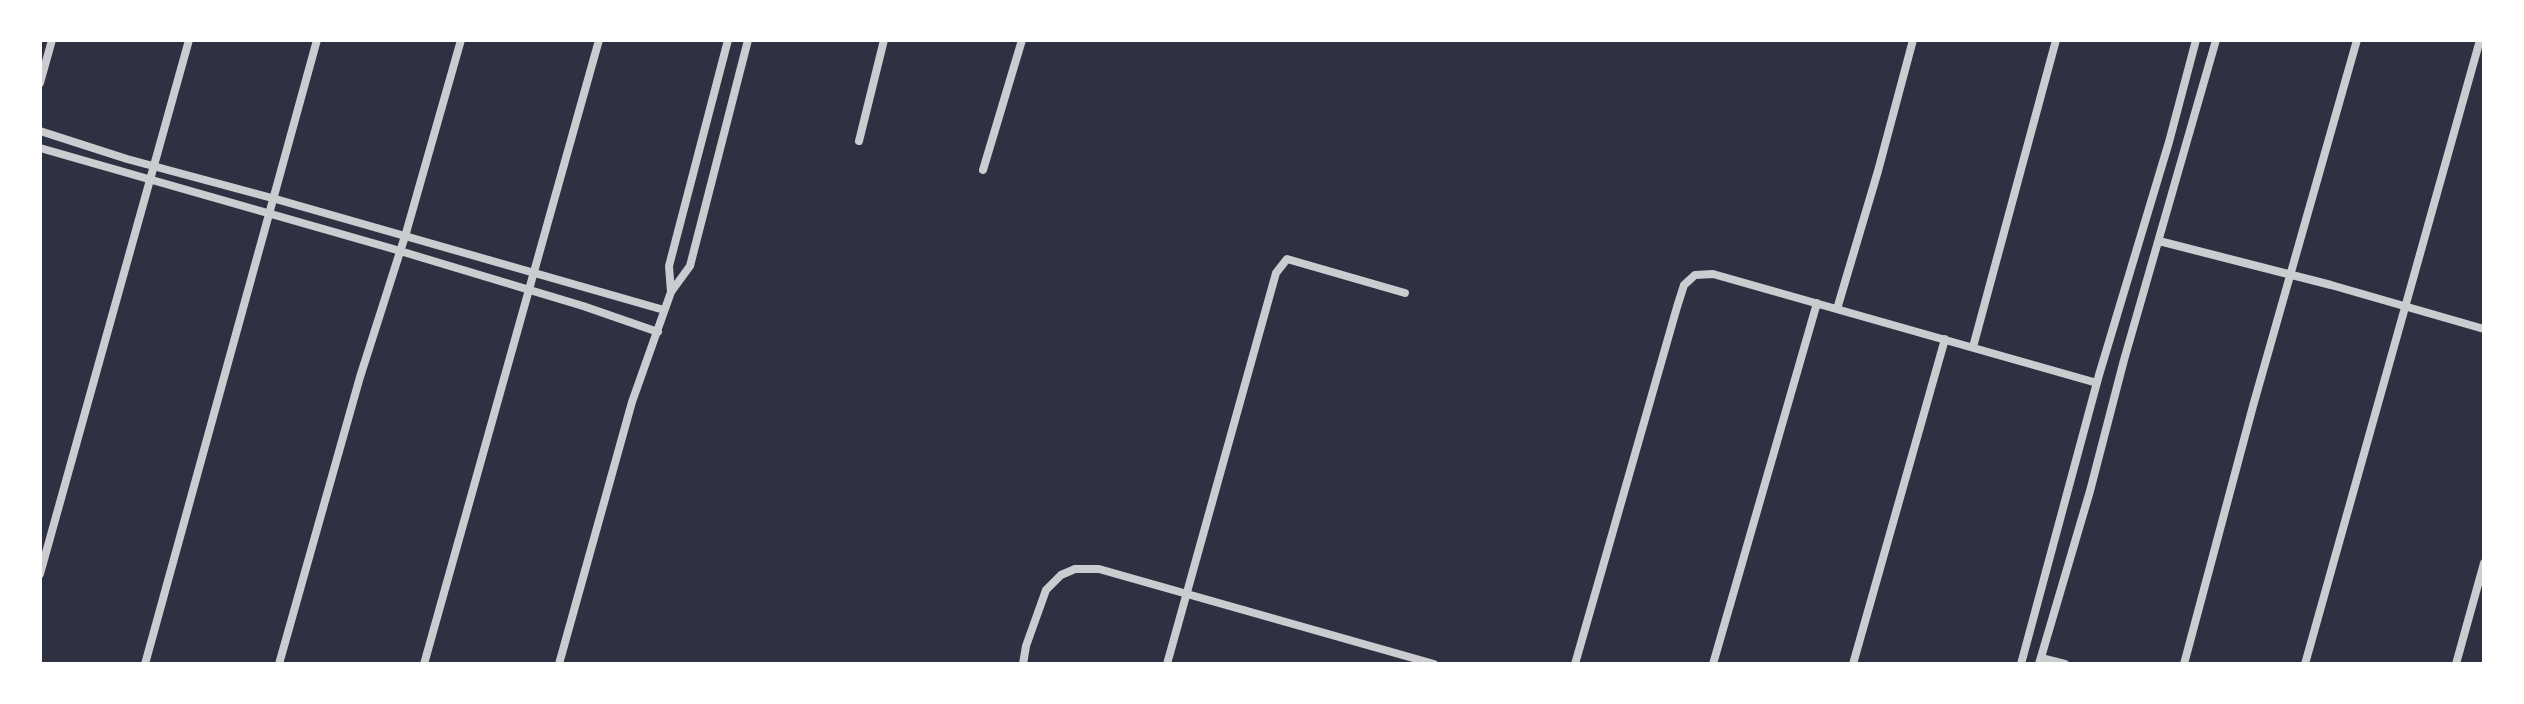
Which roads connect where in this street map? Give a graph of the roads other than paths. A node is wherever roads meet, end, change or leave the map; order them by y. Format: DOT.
graph roads {
  1 [pos="52,40"];
  2 [pos="189,40"];
  3 [pos="317,40"];
  4 [pos="461,40"];
  5 [pos="599,40"];
  6 [pos="728,40"];
  7 [pos="748,40"];
  8 [pos="884,40"];
  9 [pos="1022,40"];
  10 [pos="1913,40"];
  11 [pos="2056,40"];
  12 [pos="2196,40"];
  13 [pos="2216,40"];
  14 [pos="2357,40"];
  15 [pos="2480,40"];
  16 [pos="40,83"];
  17 [pos="40,131"];
  18 [pos="859,141"];
  19 [pos="40,148"];
  20 [pos="155,166"];
  21 [pos="983,170"];
  22 [pos="151,181"];
  23 [pos="272,198"];
  24 [pos="267,213"];
  25 [pos="405,235"];
  26 [pos="2159,241"];
  27 [pos="400,252"];
  28 [pos="535,273"];
  29 [pos="2291,275"];
  30 [pos="530,291"];
  31 [pos="671,292"];
  32 [pos="1405,293"];
  33 [pos="1817,303"];
  34 [pos="2405,307"];
  35 [pos="1837,309"];
  36 [pos="664,310"];
  37 [pos="2484,329"];
  38 [pos="658,332"];
  39 [pos="1945,339"];
  40 [pos="1973,347"];
  41 [pos="2097,383"];
  42 [pos="2484,563"];
  43 [pos="40,574"];
  44 [pos="1187,593"];
  45 [pos="2040,661"];
  46 [pos="145,664"];
  47 [pos="279,664"];
  48 [pos="424,664"];
  49 [pos="559,664"];
  50 [pos="1023,664"];
  51 [pos="1167,664"];
  52 [pos="1434,664"];
  53 [pos="1575,664"];
  54 [pos="1713,664"];
  55 [pos="1853,664"];
  56 [pos="2021,664"];
  57 [pos="2065,664"];
  58 [pos="2184,664"];
  59 [pos="2305,664"];
  60 [pos="2456,664"];
  1 -- 16 [label="street"];
  2 -- 20 [label="street"];
  3 -- 23 [label="street"];
  4 -- 25 [label="street"];
  5 -- 28 [label="street"];
  6 -- 31 [label="street"];
  7 -- 31 [label="street"];
  8 -- 18 [label="street"];
  9 -- 21 [label="street"];
  10 -- 35 [label="street"];
  11 -- 40 [label="street"];
  12 -- 41 [label="street"];
  13 -- 26 [label="street"];
  14 -- 29 [label="street"];
  15 -- 34 [label="street"];
  17 -- 20 [label="street"];
  19 -- 22 [label="street"];
  20 -- 22 [label="street"];
  20 -- 23 [label="street"];
  22 -- 24 [label="street"];
  22 -- 43 [label="street"];
  23 -- 24 [label="street"];
  23 -- 25 [label="street"];
  24 -- 27 [label="street"];
  24 -- 46 [label="street"];
  25 -- 27 [label="street"];
  25 -- 28 [label="street"];
  26 -- 29 [label="street"];
  26 -- 45 [label="street"];
  27 -- 30 [label="street"];
  27 -- 47 [label="street"];
  28 -- 30 [label="street"];
  28 -- 36 [label="street"];
  29 -- 34 [label="street"];
  29 -- 58 [label="street"];
  30 -- 38 [label="street"];
  30 -- 48 [label="street"];
  31 -- 36 [label="street"];
  32 -- 44 [label="street"];
  33 -- 35 [label="street"];
  33 -- 53 [label="street"];
  33 -- 54 [label="street"];
  34 -- 37 [label="street"];
  34 -- 59 [label="street"];
  35 -- 39 [label="street"];
  36 -- 38 [label="street"];
  38 -- 49 [label="street"];
  39 -- 40 [label="street"];
  39 -- 55 [label="street"];
  40 -- 41 [label="street"];
  41 -- 56 [label="street"];
  42 -- 60 [label="street"];
  44 -- 50 [label="street"];
  44 -- 51 [label="street"];
  44 -- 52 [label="street"];
  45 -- 57 [label="street"];
}
